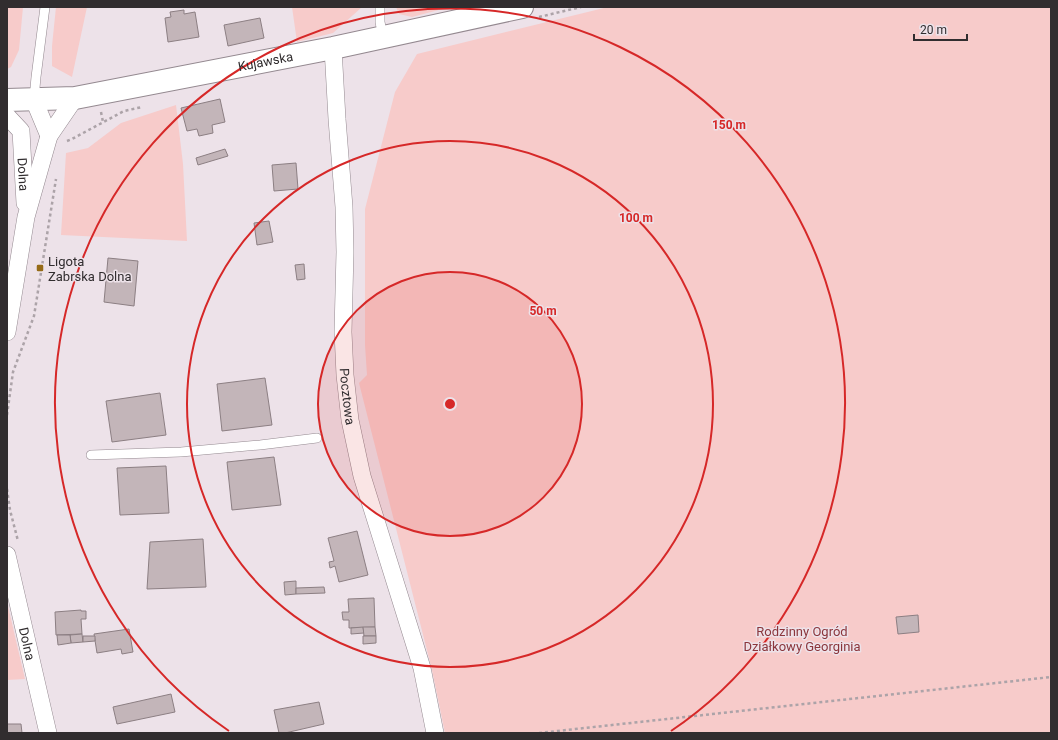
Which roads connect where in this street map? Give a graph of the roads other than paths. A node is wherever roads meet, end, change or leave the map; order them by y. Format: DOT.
graph roads {
  1 [pos="44,7"];
  2 [pos="380,7"];
  3 [pos="522,7"];
  4 [pos="383,38"];
  5 [pos="333,48"];
  6 [pos="75,98"];
  7 [pos="7,100"];
  8 [pos="34,100"];
  9 [pos="7,116"];
  10 [pos="21,132"];
  11 [pos="49,136"];
  12 [pos="26,217"];
  13 [pos="7,332"];
  14 [pos="317,438"];
  15 [pos="91,455"];
  16 [pos="7,555"];
  17 [pos="48,733"];
  18 [pos="435,733"];
  1 -- 8 [label="lane"];
  2 -- 4 [label="lane"];
  3 -- 4 [label="street, Kujawska"];
  4 -- 5 [label="street, Kujawska"];
  5 -- 6 [label="street, Kujawska"];
  5 -- 18 [label="street, Pocztowa"];
  6 -- 8 [label="street, Kujawska"];
  6 -- 11 [label="street, Dolna"];
  7 -- 8 [label="street, Kujawska"];
  8 -- 10 [label="street, Dolna"];
  8 -- 11 [label="street"];
  9 -- 10 [label="street"];
  10 -- 12 [label="street, Dolna"];
  11 -- 12 [label="street, Dolna"];
  12 -- 13 [label="street, Dolna"];
  14 -- 15 [label="lane"];
  16 -- 17 [label="street, Dolna"];
}
